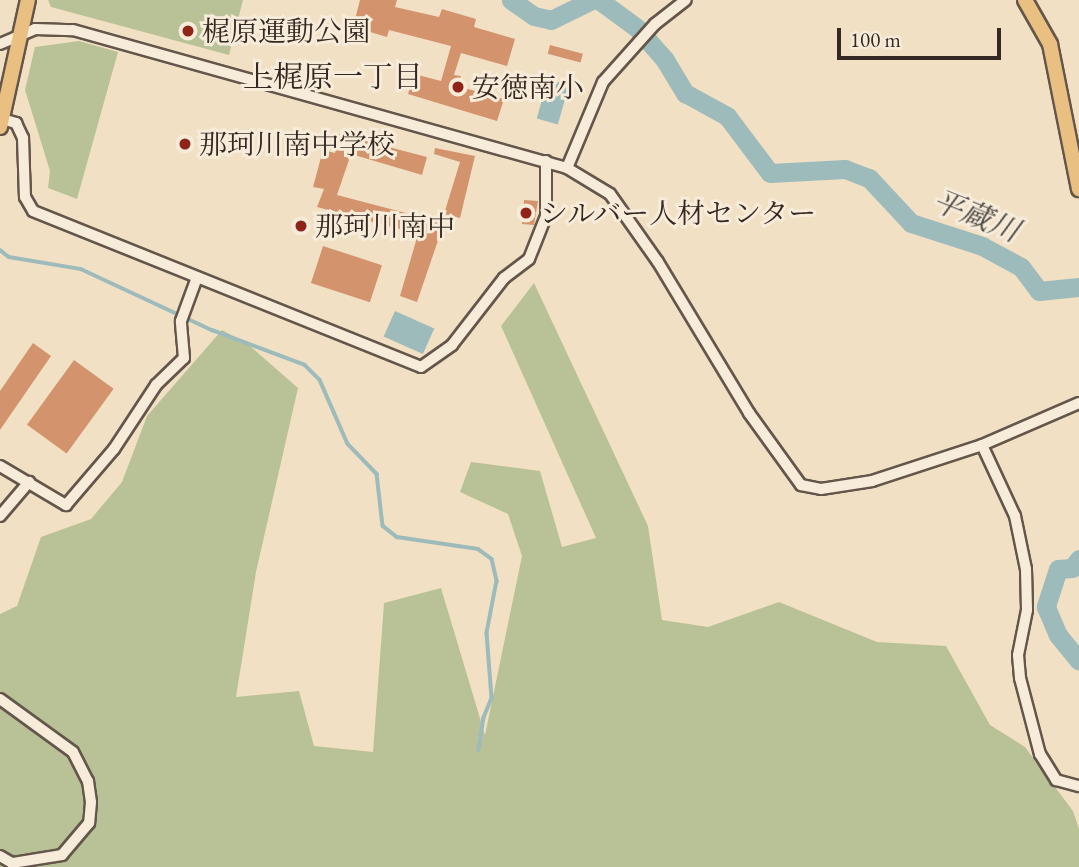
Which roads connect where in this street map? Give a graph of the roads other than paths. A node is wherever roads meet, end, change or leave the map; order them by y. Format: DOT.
graph roads {
  1 [pos="28,0"];
  2 [pos="686,0"];
  3 [pos="1025,0"];
  4 [pos="22,34"];
  5 [pos="0,44"];
  6 [pos="1,123"];
  7 [pos="545,161"];
  8 [pos="567,168"];
  9 [pos="1079,188"];
  10 [pos="196,280"];
  11 [pos="1079,402"];
  12 [pos="982,445"];
  13 [pos="0,466"];
  14 [pos="29,482"];
  15 [pos="0,516"];
  16 [pos="0,699"];
  17 [pos="1079,786"];
  18 [pos="0,856"];
  1 -- 4 [label="main road"];
  2 -- 8 [label="street"];
  3 -- 9 [label="main road"];
  4 -- 5 [label="street"];
  4 -- 6 [label="main road"];
  4 -- 7 [label="street"];
  6 -- 10 [label="street"];
  7 -- 8 [label="street"];
  7 -- 10 [label="street"];
  8 -- 12 [label="street"];
  10 -- 14 [label="street"];
  11 -- 12 [label="street"];
  12 -- 17 [label="street"];
  13 -- 14 [label="street"];
  14 -- 15 [label="street"];
  16 -- 18 [label="street"];
}
